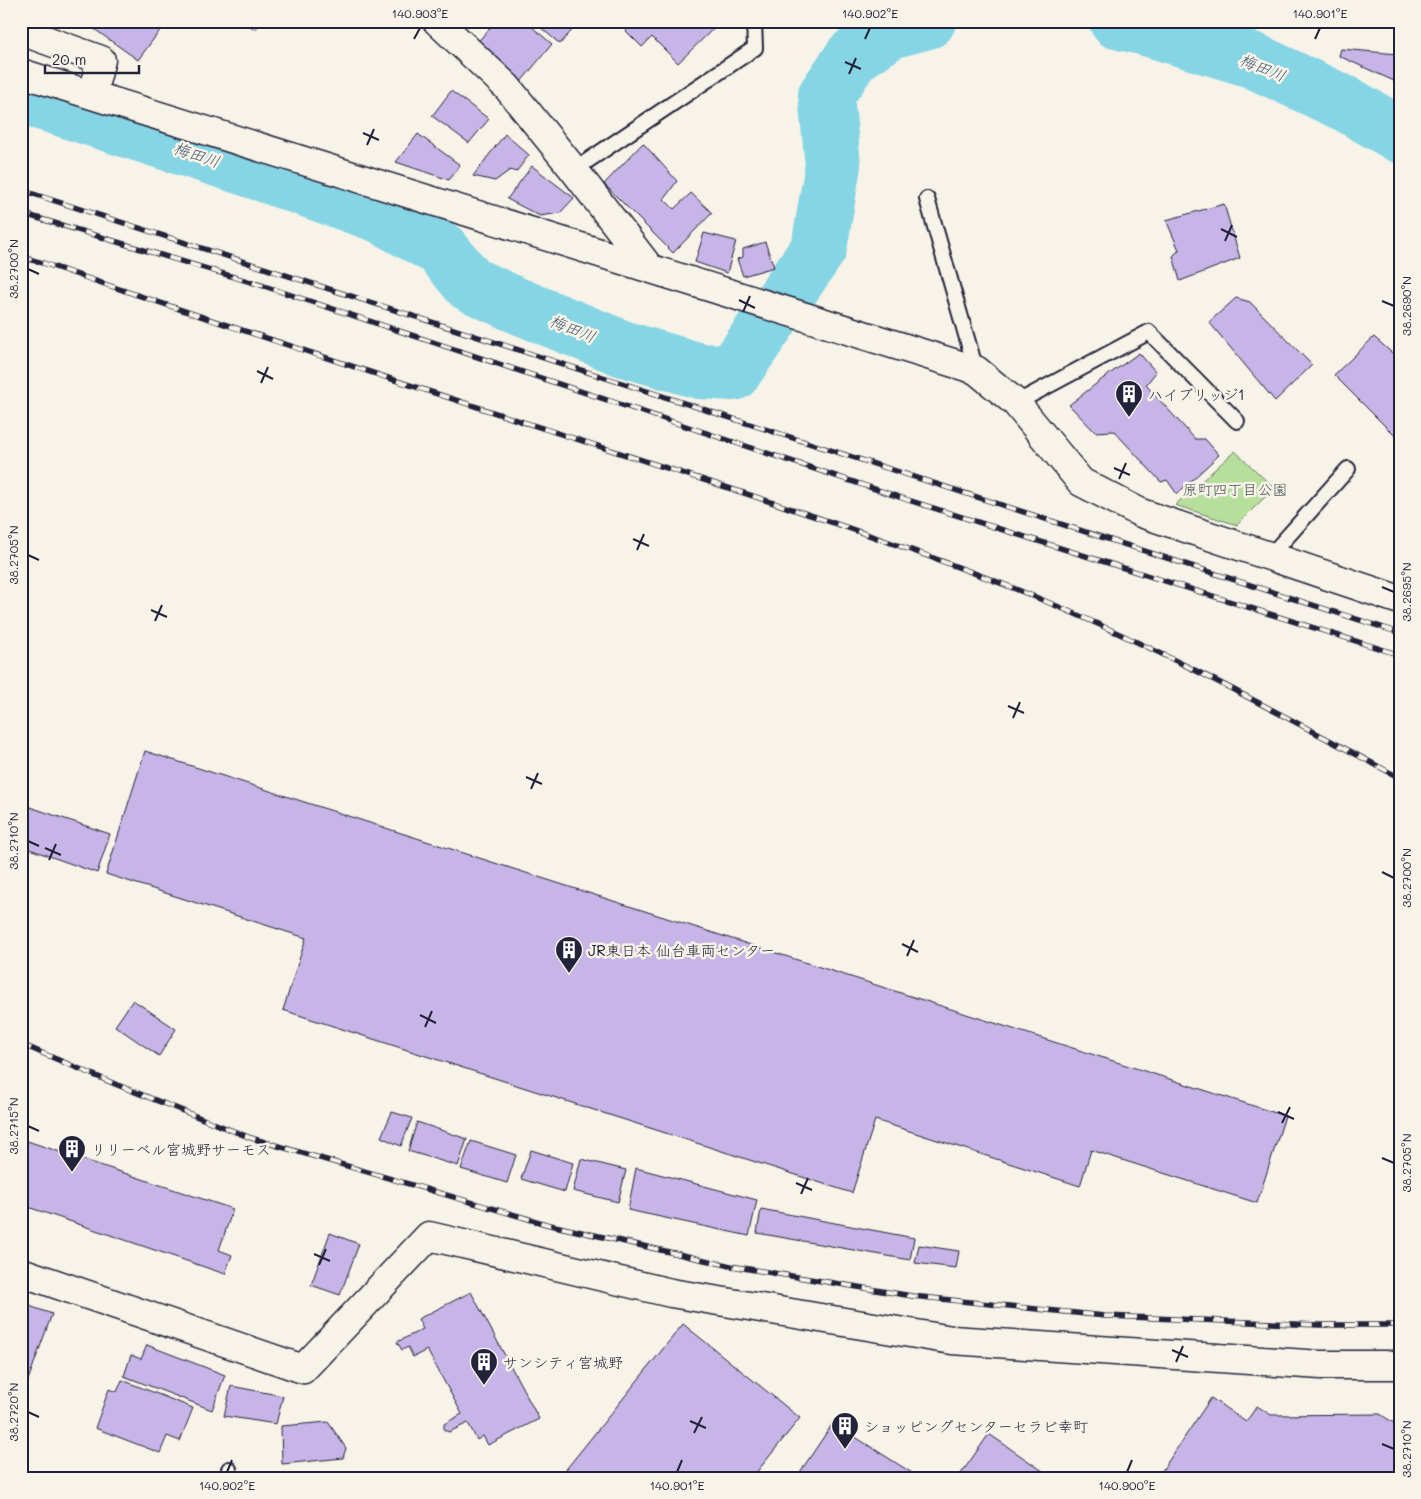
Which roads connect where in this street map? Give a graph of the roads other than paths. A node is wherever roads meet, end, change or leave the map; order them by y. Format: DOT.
graph roads {
  1 [pos="437,21"];
  2 [pos="754,21"];
  3 [pos="21,31"];
  4 [pos="21,72"];
  5 [pos="92,94"];
  6 [pos="574,170"];
  7 [pos="927,199"];
  8 [pos="648,266"];
  9 [pos="976,370"];
  10 [pos="1016,403"];
  11 [pos="1237,421"];
  12 [pos="1348,470"];
  13 [pos="1270,556"];
  14 [pos="1400,600"];
  15 [pos="21,1272"];
  16 [pos="1400,1365"];
  1 -- 6 [label="street"];
  2 -- 6 [label="lane"];
  3 -- 5 [label="street"];
  4 -- 5 [label="street"];
  5 -- 8 [label="street"];
  6 -- 8 [label="street"];
  7 -- 9 [label="lane"];
  8 -- 9 [label="street"];
  9 -- 10 [label="street"];
  10 -- 11 [label="lane"];
  10 -- 13 [label="street"];
  12 -- 13 [label="lane"];
  13 -- 14 [label="street"];
  15 -- 16 [label="street"];
}
